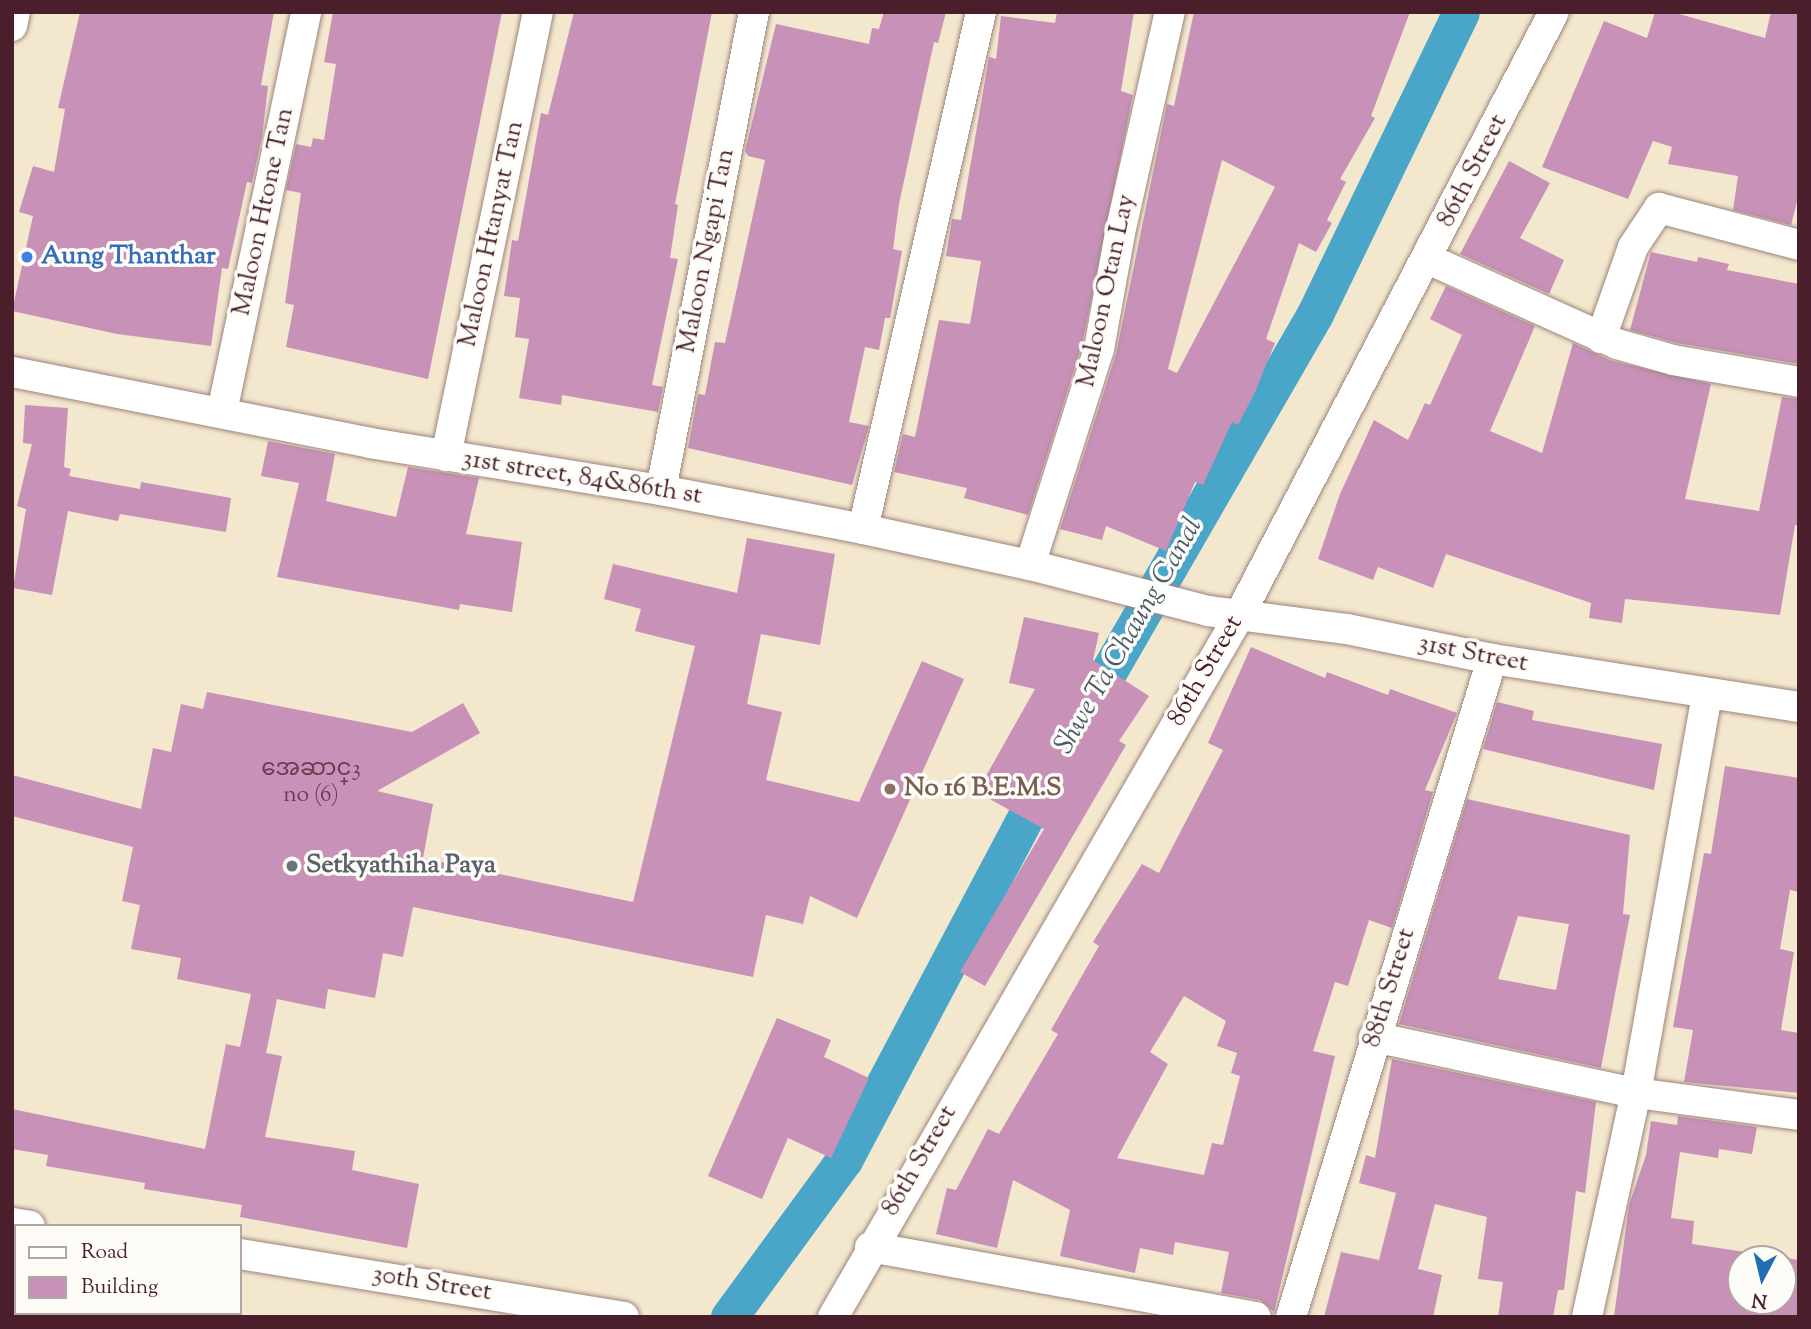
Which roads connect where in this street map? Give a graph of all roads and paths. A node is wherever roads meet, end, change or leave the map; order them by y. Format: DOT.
graph roads {
  1 [pos="15,12"];
  2 [pos="306,12"];
  3 [pos="538,12"];
  4 [pos="754,12"];
  5 [pos="981,12"];
  6 [pos="1170,12"];
  7 [pos="1554,12"];
  8 [pos="12,26"];
  9 [pos="1799,245"];
  10 [pos="1428,259"];
  11 [pos="1601,338"];
  12 [pos="12,372"];
  13 [pos="1799,382"];
  14 [pos="222,412"];
  15 [pos="446,456"];
  16 [pos="661,490"];
  17 [pos="863,529"];
  18 [pos="1030,565"];
  19 [pos="1149,595"];
  20 [pos="1239,616"];
  21 [pos="1492,659"];
  22 [pos="1707,694"];
  23 [pos="1799,707"];
  24 [pos="1374,1037"];
  25 [pos="1636,1093"];
  26 [pos="1799,1115"];
  27 [pos="870,1247"];
  28 [pos="242,1254"];
  29 [pos="624,1317"];
  30 [pos="833,1317"];
  31 [pos="1256,1317"];
  32 [pos="1291,1317"];
  33 [pos="1587,1317"];
  1 -- 8 [label="street"];
  2 -- 14 [label="street, Maloon Htone Tan"];
  3 -- 15 [label="street, Maloon Htanyat Tan"];
  4 -- 16 [label="street, Maloon Ngapi Tan"];
  5 -- 17 [label="street"];
  6 -- 18 [label="street, Maloon Otan Lay"];
  7 -- 10 [label="street, 86th Street"];
  9 -- 11 [label="street"];
  10 -- 11 [label="street"];
  10 -- 20 [label="street, 86th Street"];
  11 -- 13 [label="street"];
  12 -- 14 [label="street, 31st street, 84&86th st"];
  14 -- 15 [label="street, 31st street, 84&86th st"];
  15 -- 16 [label="street, 31st street, 84&86th st"];
  16 -- 17 [label="street, 31st street, 84&86th st"];
  17 -- 18 [label="street, 31st street, 84&86th st"];
  18 -- 19 [label="street, 31st street, 84&86th st"];
  19 -- 20 [label="street, 31st Street"];
  20 -- 21 [label="street, 31st Street"];
  20 -- 27 [label="street, 86th Street"];
  21 -- 22 [label="street, 31st Street"];
  21 -- 24 [label="street, 88th Street"];
  22 -- 23 [label="street, 31st Street"];
  22 -- 25 [label="street"];
  24 -- 25 [label="street"];
  24 -- 32 [label="street, 88th Street"];
  25 -- 26 [label="street"];
  25 -- 33 [label="street"];
  27 -- 30 [label="street, 86th Street"];
  27 -- 31 [label="street"];
  28 -- 29 [label="street, 30th Street"];
}
